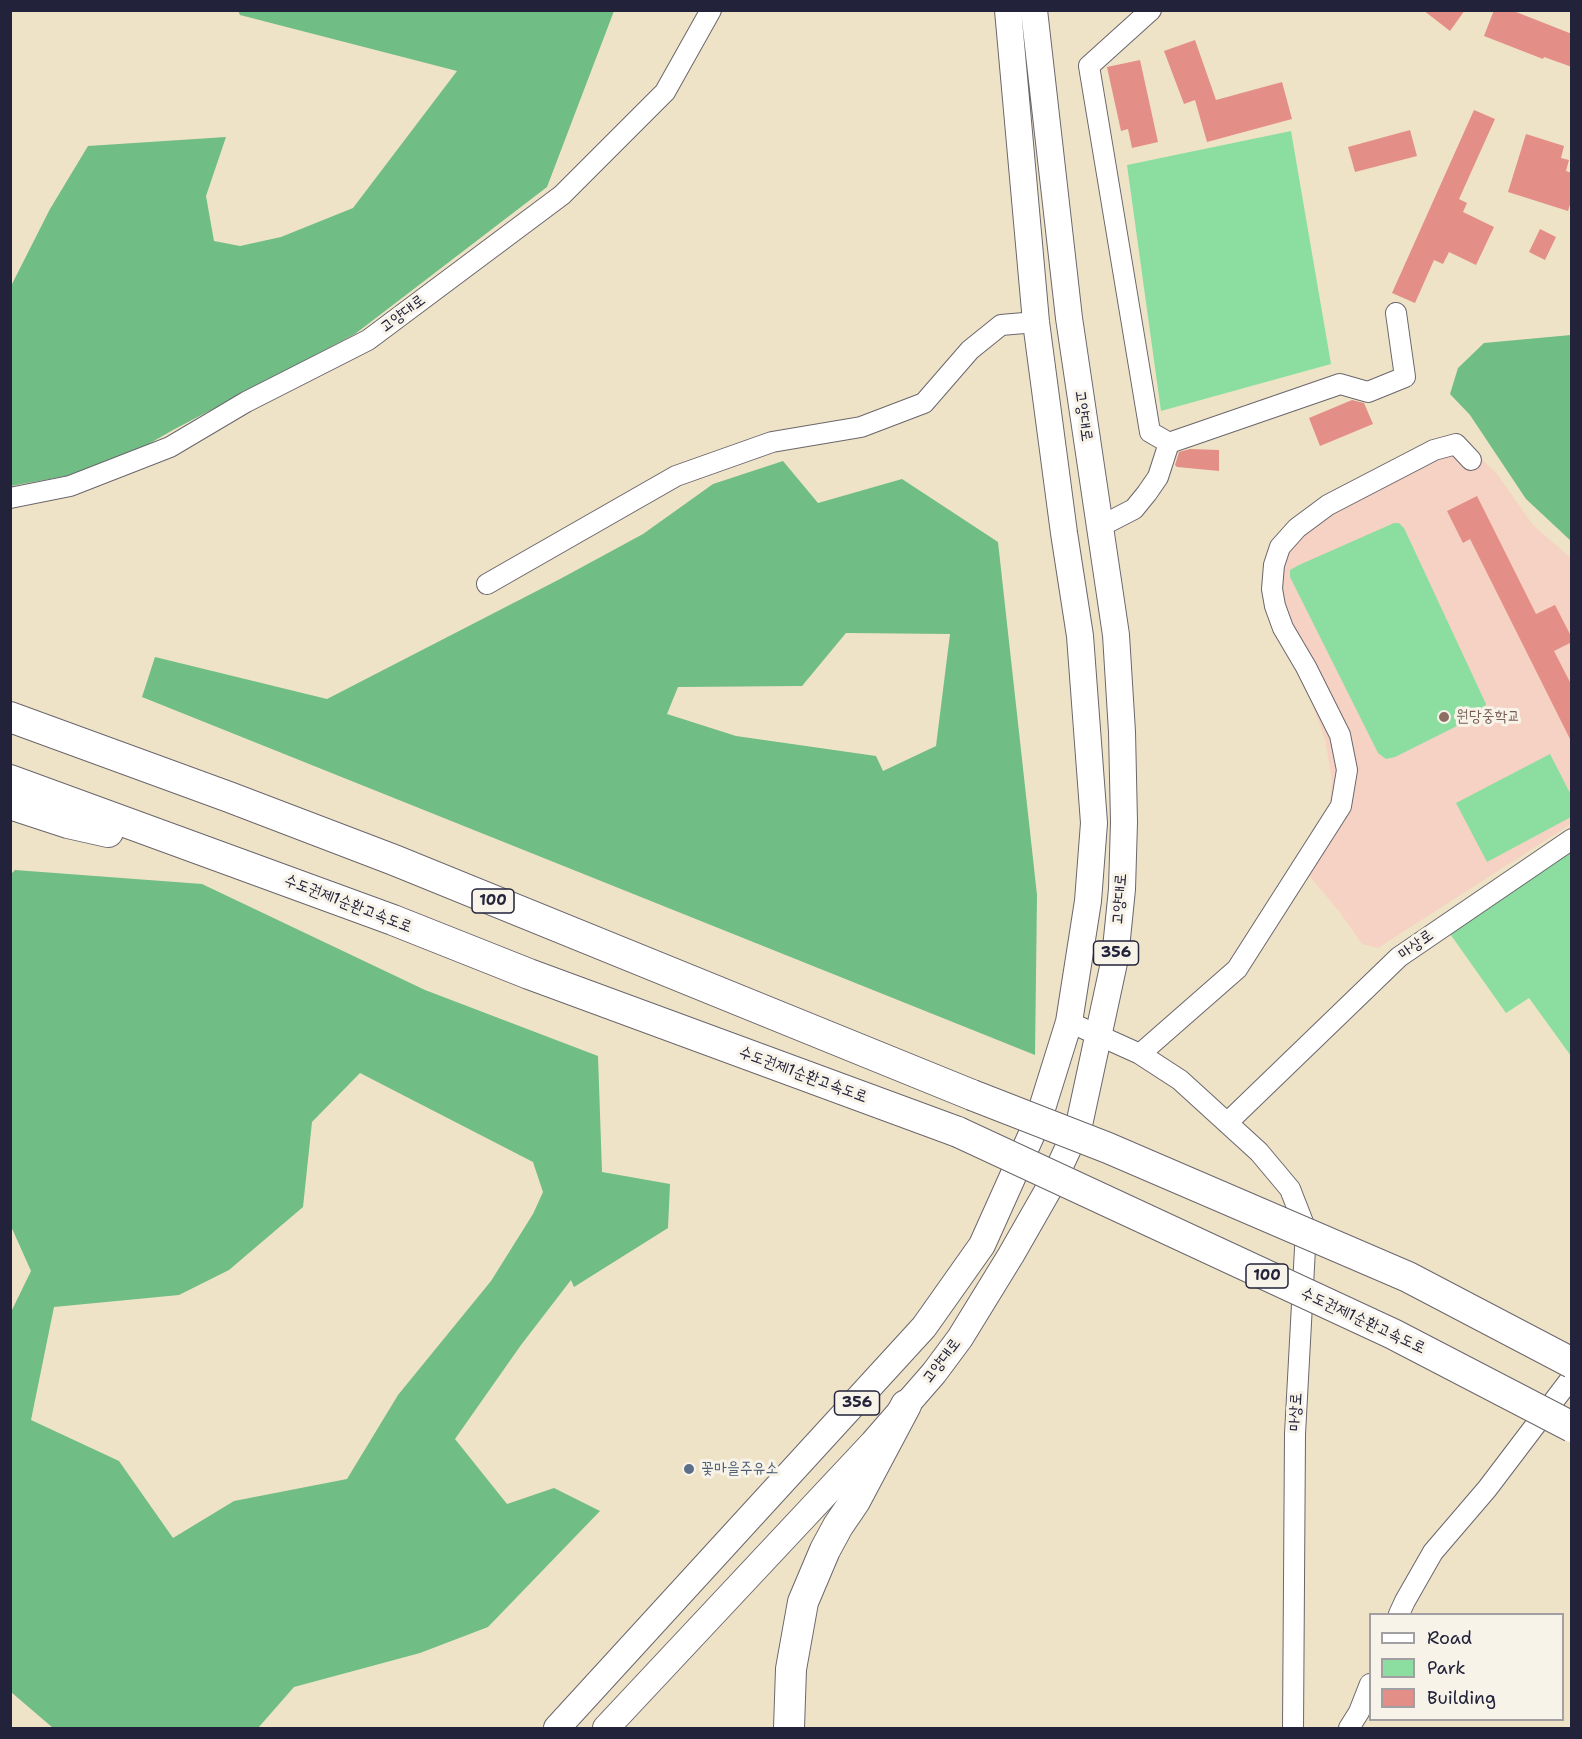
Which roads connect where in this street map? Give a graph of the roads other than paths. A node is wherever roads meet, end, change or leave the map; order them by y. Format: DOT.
graph roads {
  1 [pos="711,10"];
  2 [pos="1008,10"];
  3 [pos="1034,10"];
  4 [pos="1151,10"];
  5 [pos="1396,313"];
  6 [pos="1036,322"];
  7 [pos="1169,443"];
  8 [pos="1471,460"];
  9 [pos="10,498"];
  10 [pos="1100,533"];
  11 [pos="488,584"];
  12 [pos="10,717"];
  13 [pos="10,780"];
  14 [pos="10,804"];
  15 [pos="1572,839"];
  16 [pos="224,857"];
  17 [pos="1069,1022"];
  18 [pos="1099,1036"];
  19 [pos="1140,1054"];
  20 [pos="1227,1123"];
  21 [pos="1572,1363"];
  22 [pos="1572,1377"];
  23 [pos="906,1405"];
  24 [pos="1572,1427"];
  25 [pos="1399,1613"];
  26 [pos="1369,1689"];
  27 [pos="557,1728"];
  28 [pos="606,1728"];
  29 [pos="789,1728"];
  30 [pos="1293,1728"];
  31 [pos="1349,1728"];
  1 -- 9 [label="street, 고양대로"];
  2 -- 6 [label="main road, 고양대로 / 356"];
  3 -- 10 [label="main road, 고양대로 / 356"];
  4 -- 7 [label="street"];
  5 -- 7 [label="street"];
  6 -- 11 [label="street"];
  6 -- 17 [label="main road, 고양대로 / 356"];
  7 -- 10 [label="street"];
  8 -- 19 [label="street"];
  10 -- 18 [label="main road, 고양대로 / 356"];
  12 -- 21 [label="highway, 100, bridge"];
  13 -- 16 [label="highway, 수도권제1순환고속도로 / 100"];
  14 -- 16 [label="highway"];
  15 -- 20 [label="street, 마상로"];
  16 -- 24 [label="highway, 수도권제1순환고속도로 / 100, bridge"];
  17 -- 18 [label="street, 마상로"];
  17 -- 27 [label="main road, 고양대로 / 356"];
  18 -- 19 [label="street, 마상로"];
  18 -- 23 [label="main road, 고양대로 / 356"];
  19 -- 20 [label="street, 마상로"];
  20 -- 30 [label="street, 마상로"];
  22 -- 25 [label="street"];
  23 -- 28 [label="main road, 고양대로 / 356"];
  23 -- 29 [label="highway"];
  26 -- 31 [label="street"];
}
